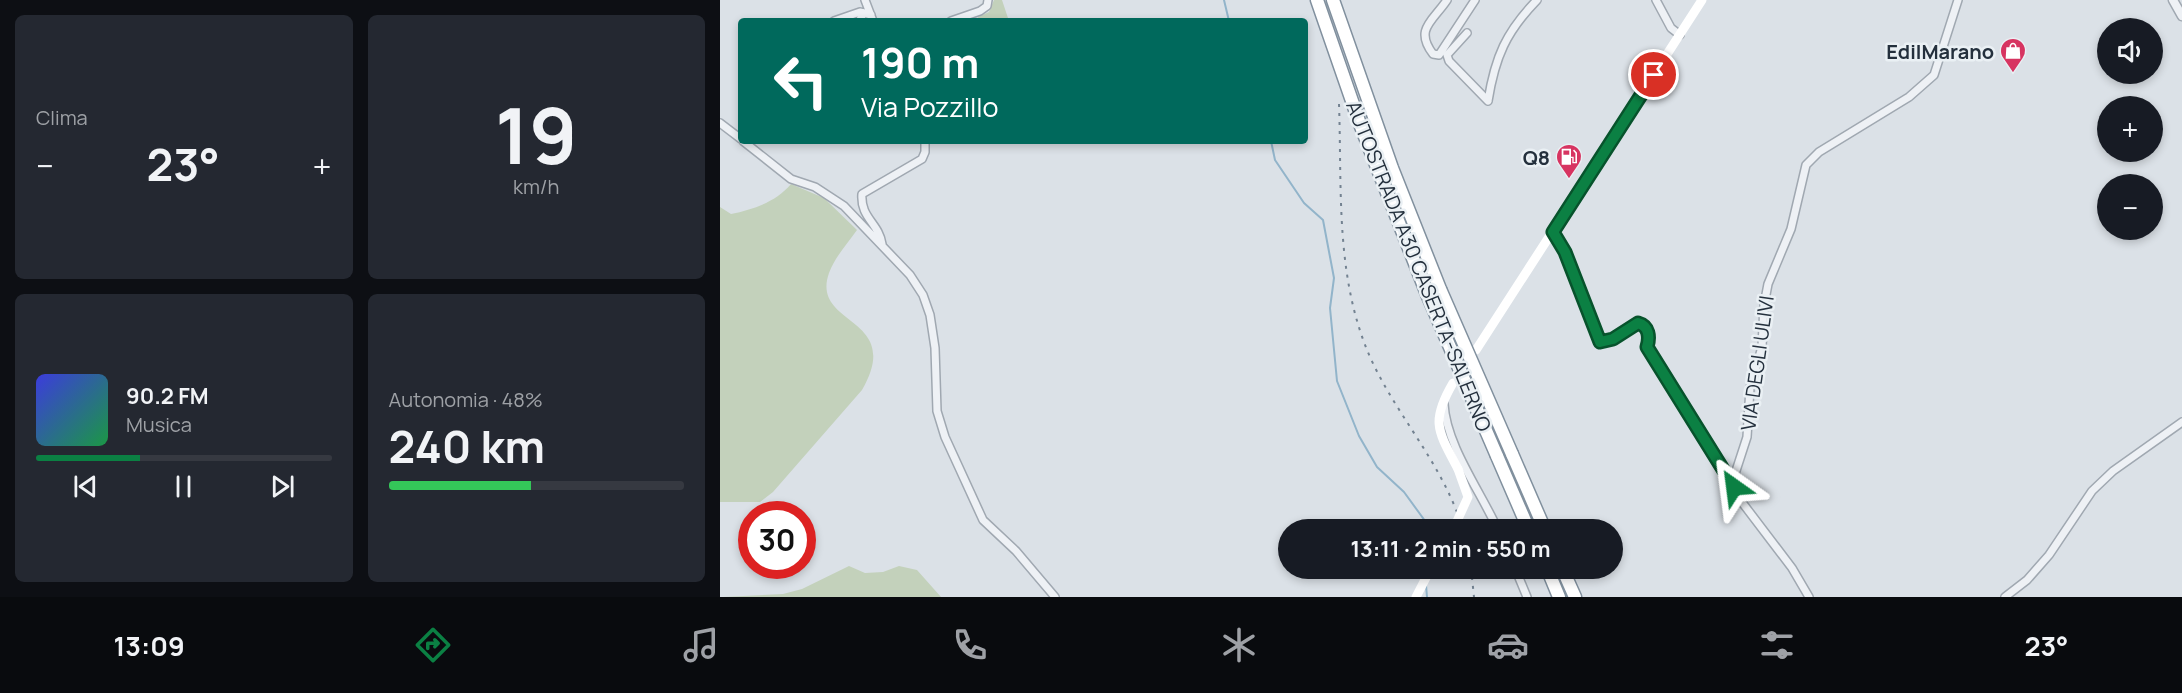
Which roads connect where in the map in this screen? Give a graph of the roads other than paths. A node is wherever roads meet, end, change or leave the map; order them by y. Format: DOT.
graph roads {
  1 [pos="865,0"];
  2 [pos="988,0"];
  3 [pos="1317,0"];
  4 [pos="1333,0"];
  5 [pos="1447,0"];
  6 [pos="1475,0"];
  7 [pos="1537,0"];
  8 [pos="1656,0"];
  9 [pos="1702,0"];
  10 [pos="1958,0"];
  11 [pos="2173,0"];
  12 [pos="869,16"];
  13 [pos="2182,16"];
  14 [pos="842,18"];
  15 [pos="960,18"];
  16 [pos="1467,33"];
  17 [pos="1680,35"];
  18 [pos="720,123"];
  19 [pos="738,137"];
  20 [pos="747,144"];
  21 [pos="925,144"];
  22 [pos="1553,232"];
  23 [pos="883,246"];
  24 [pos="1476,350"];
  25 [pos="1453,383"];
  26 [pos="1444,398"];
  27 [pos="2182,422"];
  28 [pos="1733,485"];
  29 [pos="1458,519"];
  30 [pos="1493,519"];
  31 [pos="1525,519"];
  32 [pos="1540,519"];
  33 [pos="1425,579"];
  34 [pos="1520,579"];
  35 [pos="1552,579"];
  36 [pos="1567,579"];
  37 [pos="1055,597"];
  38 [pos="1416,597"];
  39 [pos="1527,597"];
  40 [pos="1559,597"];
  41 [pos="1575,597"];
  42 [pos="1809,597"];
  43 [pos="2005,597"];
  1 -- 12 [label="street"];
  2 -- 15 [label="street"];
  3 -- 31 [label="highway, AUTOSTRADA A30 CASERTA-SALERNO, bridge"];
  4 -- 32 [label="highway, AUTOSTRADA A30 CASERTA-SALERNO, bridge"];
  5 -- 6 [label="street"];
  7 -- 16 [label="street"];
  8 -- 17 [label="street"];
  9 -- 17 [label="main road"];
  10 -- 28 [label="street, VIA DEGLI ULIVI"];
  11 -- 13 [label="street"];
  12 -- 14 [label="street"];
  17 -- 22 [label="main road"];
  18 -- 19 [label="street"];
  20 -- 23 [label="street"];
  21 -- 23 [label="street"];
  22 -- 24 [label="main road"];
  22 -- 28 [label="street"];
  23 -- 37 [label="street"];
  25 -- 26 [label="main road"];
  26 -- 29 [label="main road, bridge"];
  26 -- 30 [label="street"];
  27 -- 43 [label="street"];
  28 -- 42 [label="street"];
  33 -- 38 [label="main road"];
  34 -- 39 [label="street"];
  35 -- 40 [label="highway"];
  36 -- 41 [label="highway"];
}
